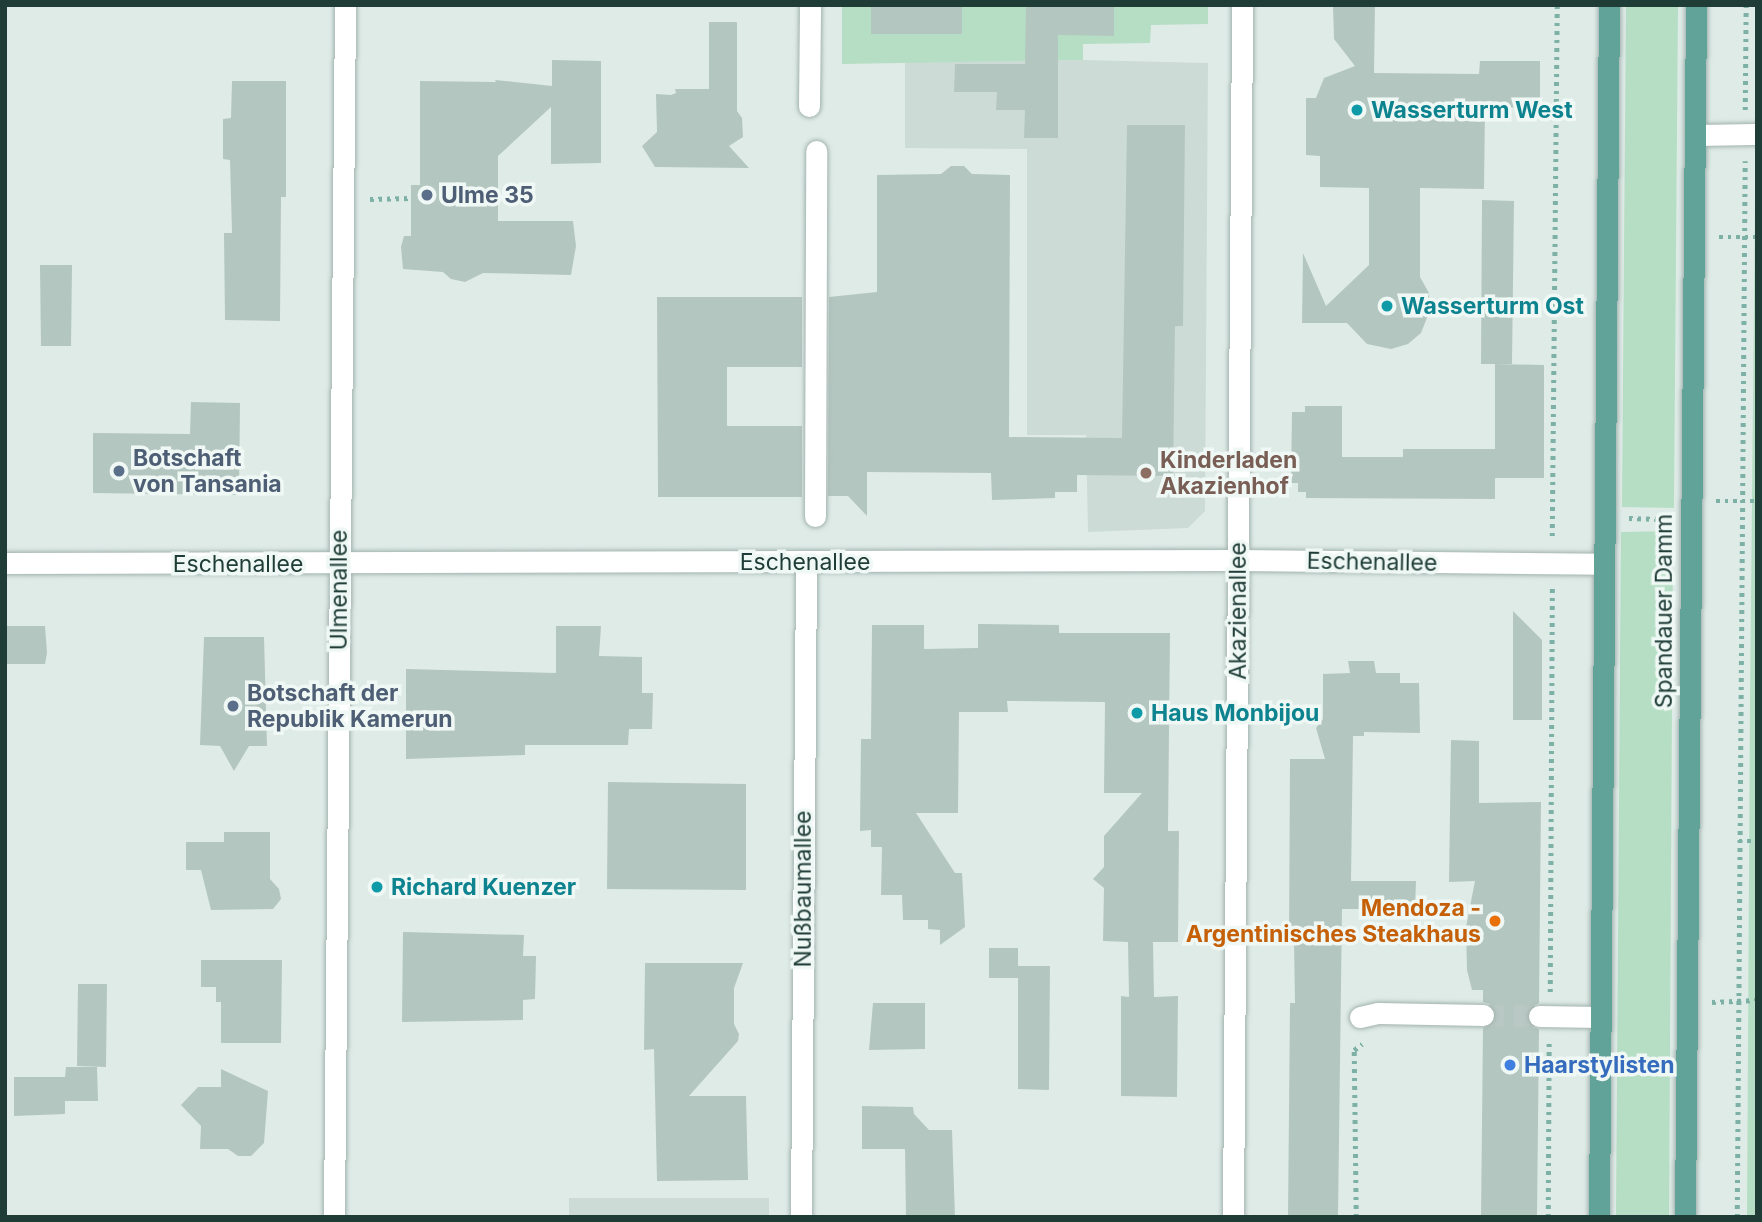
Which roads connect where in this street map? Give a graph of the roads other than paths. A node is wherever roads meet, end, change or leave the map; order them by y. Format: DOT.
graph roads {
  1 [pos="345,5"];
  2 [pos="810,5"];
  3 [pos="1242,5"];
  4 [pos="1609,5"];
  5 [pos="1696,5"];
  6 [pos="810,106"];
  7 [pos="1751,134"];
  8 [pos="1695,135"];
  9 [pos="816,151"];
  10 [pos="815,516"];
  11 [pos="1238,560"];
  12 [pos="806,562"];
  13 [pos="5,563"];
  14 [pos="340,564"];
  15 [pos="1604,564"];
  16 [pos="1483,1015"];
  17 [pos="1544,1016"];
  18 [pos="1360,1017"];
  19 [pos="1600,1017"];
  20 [pos="334,1217"];
  21 [pos="801,1217"];
  22 [pos="1233,1217"];
  23 [pos="1599,1217"];
  24 [pos="1685,1217"];
  1 -- 14 [label="street, Ulmenallee"];
  2 -- 6 [label="street"];
  3 -- 11 [label="street, Akazienallee"];
  4 -- 15 [label="main road"];
  5 -- 8 [label="main road, Spandauer Damm"];
  7 -- 8 [label="street"];
  8 -- 24 [label="main road, Spandauer Damm"];
  9 -- 10 [label="street"];
  11 -- 12 [label="street, Eschenallee"];
  11 -- 15 [label="street, Eschenallee"];
  11 -- 22 [label="street, Akazienallee"];
  12 -- 14 [label="street, Eschenallee"];
  12 -- 21 [label="street, Nußbaumallee"];
  13 -- 14 [label="street, Eschenallee"];
  14 -- 20 [label="street, Ulmenallee"];
  15 -- 19 [label="main road"];
  16 -- 18 [label="street"];
  17 -- 19 [label="street"];
  19 -- 23 [label="main road"];
}
